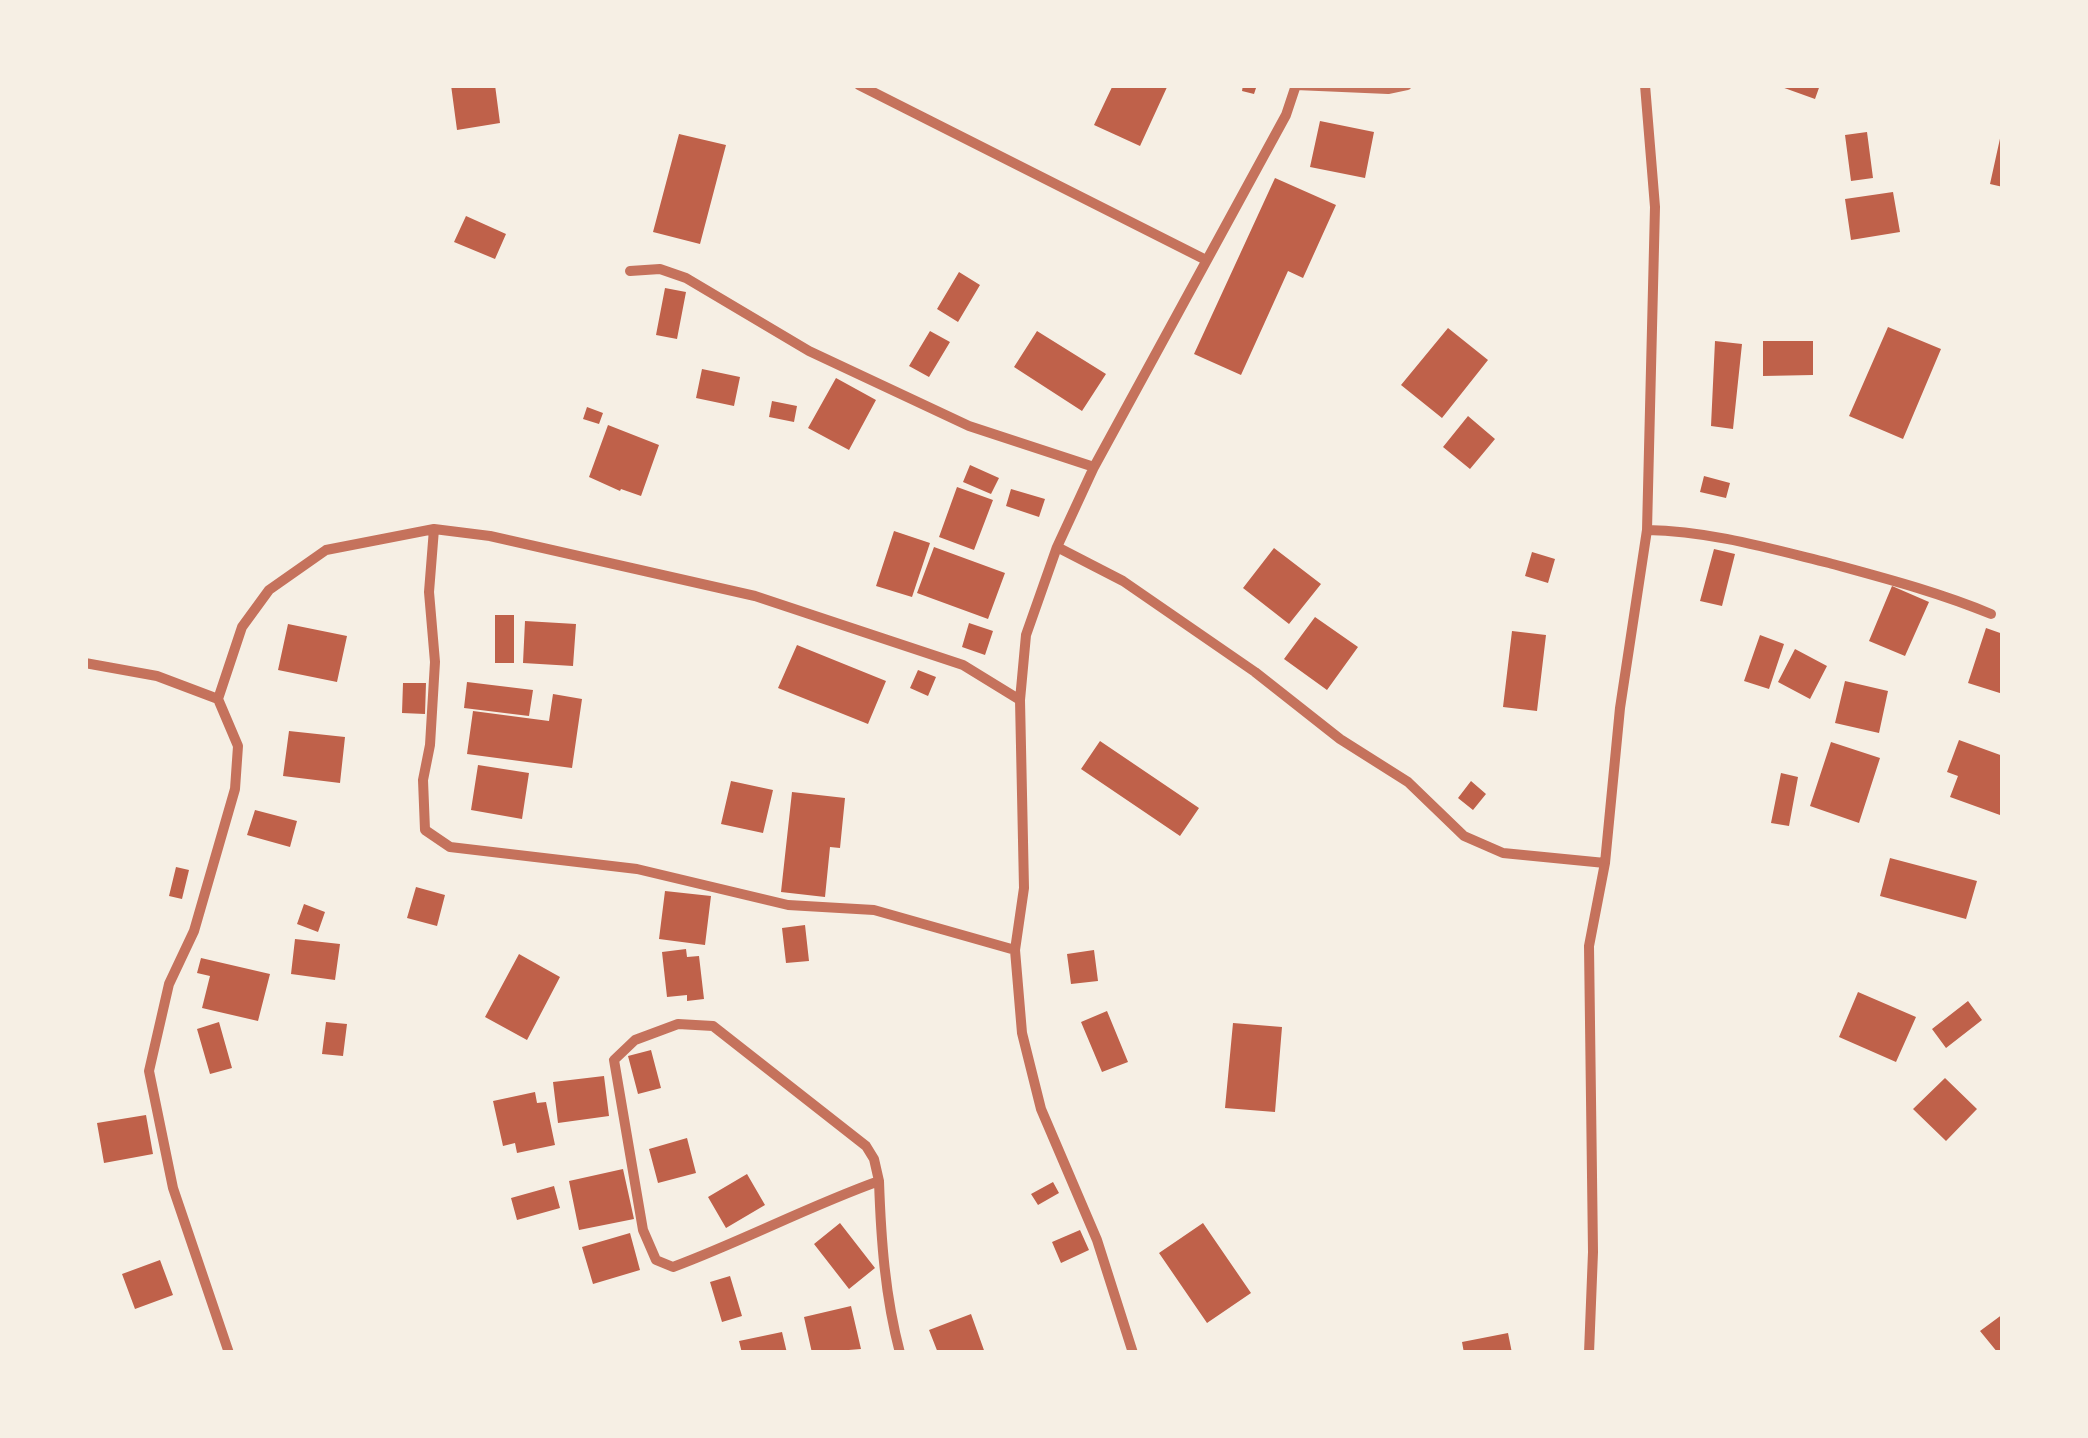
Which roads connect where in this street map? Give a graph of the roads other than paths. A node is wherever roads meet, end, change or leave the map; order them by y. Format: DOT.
graph roads {
  1 [pos="859,85"];
  2 [pos="1296,85"];
  3 [pos="1407,85"];
  4 [pos="1645,85"];
  5 [pos="1206,260"];
  6 [pos="630,270"];
  7 [pos="1094,467"];
  8 [pos="434,530"];
  9 [pos="1646,530"];
  10 [pos="1057,548"];
  11 [pos="1990,614"];
  12 [pos="85,663"];
  13 [pos="218,698"];
  14 [pos="1020,700"];
  15 [pos="1605,863"];
  16 [pos="1016,950"];
  17 [pos="879,1181"];
  18 [pos="229,1353"];
  19 [pos="900,1353"];
  20 [pos="1134,1353"];
  21 [pos="1589,1353"];
  1 -- 5 [label="street"];
  2 -- 3 [label="street"];
  2 -- 5 [label="street"];
  4 -- 9 [label="street"];
  5 -- 7 [label="street"];
  6 -- 7 [label="street"];
  7 -- 10 [label="street"];
  8 -- 13 [label="street"];
  8 -- 14 [label="street"];
  8 -- 16 [label="street"];
  9 -- 11 [label="street"];
  9 -- 15 [label="street"];
  10 -- 14 [label="street"];
  10 -- 15 [label="street"];
  12 -- 13 [label="street"];
  13 -- 18 [label="street"];
  14 -- 16 [label="street"];
  15 -- 21 [label="street"];
  16 -- 20 [label="street"];
  17 -- 17 [label="street"];
  17 -- 19 [label="street"];
}
